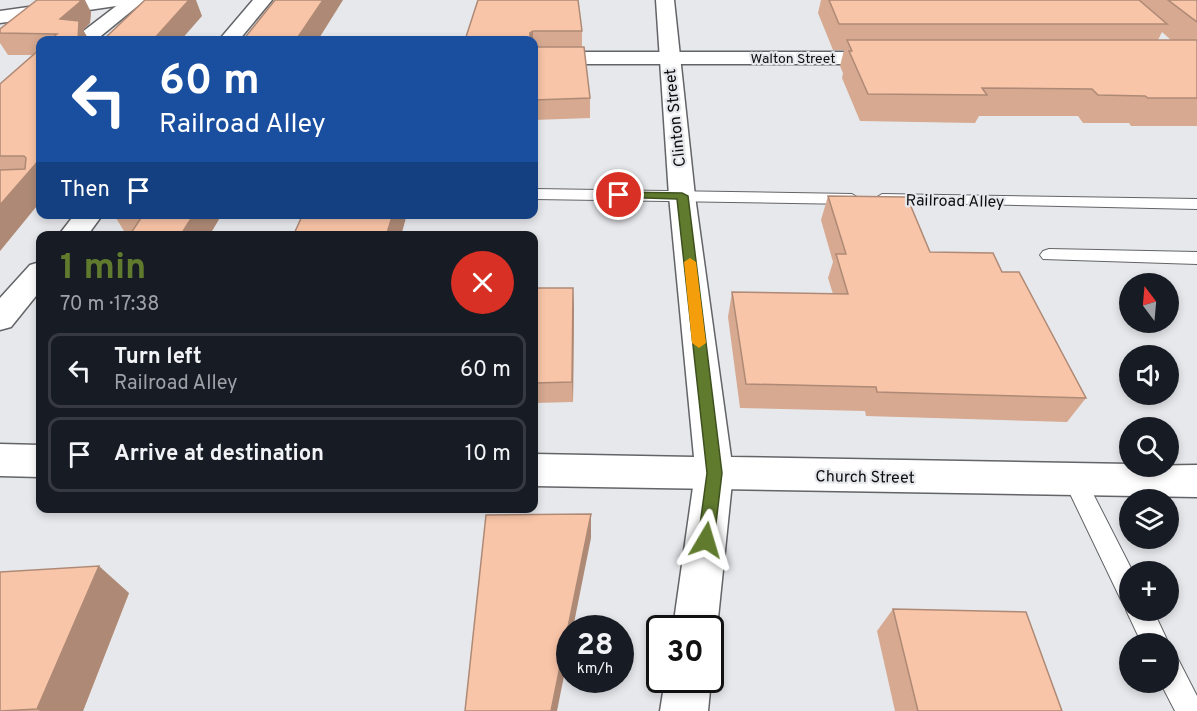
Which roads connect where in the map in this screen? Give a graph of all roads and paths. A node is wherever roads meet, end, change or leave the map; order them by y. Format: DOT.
graph roads {
  1 [pos="116,0"];
  2 [pos="136,0"];
  3 [pos="263,0"];
  4 [pos="664,0"];
  5 [pos="0,17"];
  6 [pos="89,36"];
  7 [pos="232,36"];
  8 [pos="538,58"];
  9 [pos="668,58"];
  10 [pos="904,58"];
  11 [pos="538,194"];
  12 [pos="682,196"];
  13 [pos="1197,204"];
  14 [pos="86,219"];
  15 [pos="76,231"];
  16 [pos="1049,255"];
  17 [pos="1197,258"];
  18 [pos="36,277"];
  19 [pos="0,319"];
  20 [pos="0,460"];
  21 [pos="36,461"];
  22 [pos="538,470"];
  23 [pos="714,473"];
  24 [pos="1074,479"];
  25 [pos="1197,481"];
  26 [pos="1119,569"];
  27 [pos="697,615"];
  28 [pos="1179,690"];
  29 [pos="686,693"];
  30 [pos="684,711"];
  31 [pos="1190,711"];
  1 -- 5 [label="street"];
  2 -- 6 [label="street"];
  3 -- 7 [label="street"];
  4 -- 9 [label="street, Clinton Street"];
  8 -- 9 [label="street, Walton Street"];
  9 -- 10 [label="street, Walton Street"];
  9 -- 12 [label="street, Clinton Street"];
  11 -- 12 [label="lane, Railroad Alley"];
  12 -- 13 [label="lane, Railroad Alley"];
  12 -- 23 [label="street, Clinton Street"];
  14 -- 15 [label="street"];
  16 -- 17 [label="lane"];
  18 -- 19 [label="street"];
  20 -- 21 [label="street"];
  22 -- 23 [label="street, Church Street"];
  23 -- 24 [label="street, Church Street"];
  23 -- 27 [label="street, Clinton Street"];
  24 -- 25 [label="street, Church Street"];
  24 -- 26 [label="lane"];
  28 -- 31 [label="lane"];
  29 -- 30 [label="street"];
}
